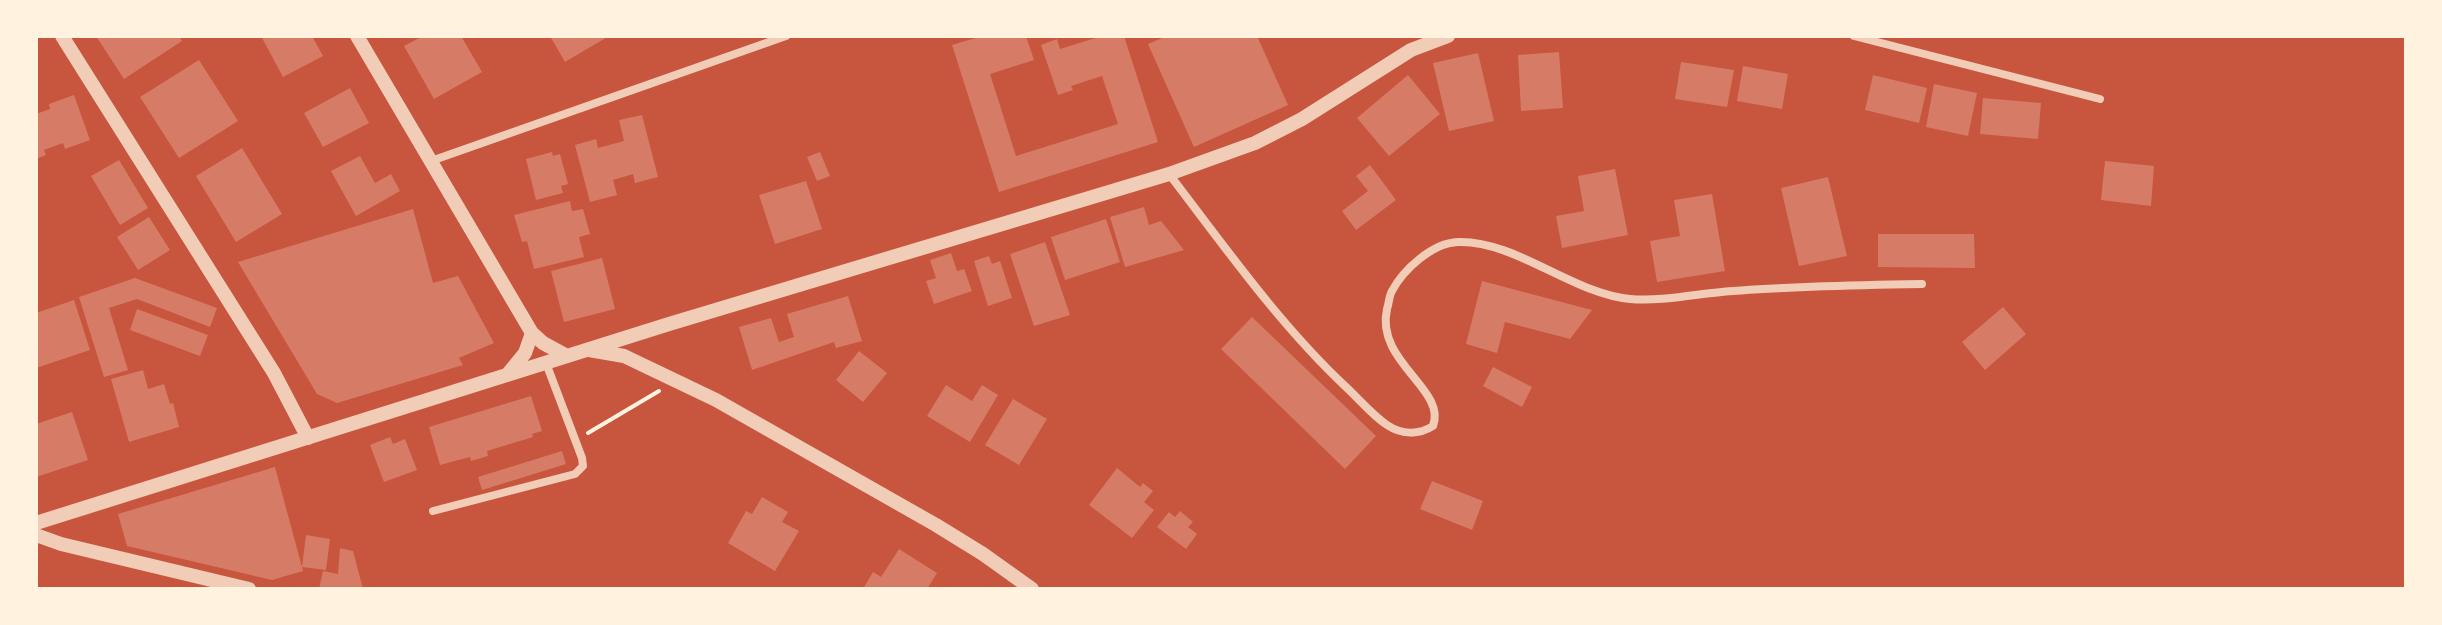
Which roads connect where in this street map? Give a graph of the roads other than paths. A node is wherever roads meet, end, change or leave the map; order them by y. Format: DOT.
graph roads {
  1 [pos="62,36"];
  2 [pos="357,36"];
  3 [pos="786,36"];
  4 [pos="1448,36"];
  5 [pos="1854,36"];
  6 [pos="2100,99"];
  7 [pos="431,161"];
  8 [pos="1169,174"];
  9 [pos="1922,284"];
  10 [pos="532,333"];
  11 [pos="589,350"];
  12 [pos="567,356"];
  13 [pos="546,363"];
  14 [pos="507,375"];
  15 [pos="308,438"];
  16 [pos="433,511"];
  17 [pos="36,523"];
  18 [pos="36,535"];
  19 [pos="249,589"];
  20 [pos="1032,589"];
  1 -- 15 [label="street"];
  2 -- 7 [label="street"];
  3 -- 7 [label="street"];
  4 -- 8 [label="street"];
  5 -- 6 [label="street"];
  7 -- 10 [label="street"];
  8 -- 9 [label="street"];
  8 -- 11 [label="street"];
  10 -- 12 [label="street"];
  10 -- 14 [label="street"];
  11 -- 12 [label="street"];
  11 -- 20 [label="street"];
  12 -- 13 [label="street"];
  13 -- 14 [label="street"];
  13 -- 16 [label="street"];
  14 -- 15 [label="street"];
  15 -- 17 [label="street"];
  18 -- 19 [label="street"];
}
